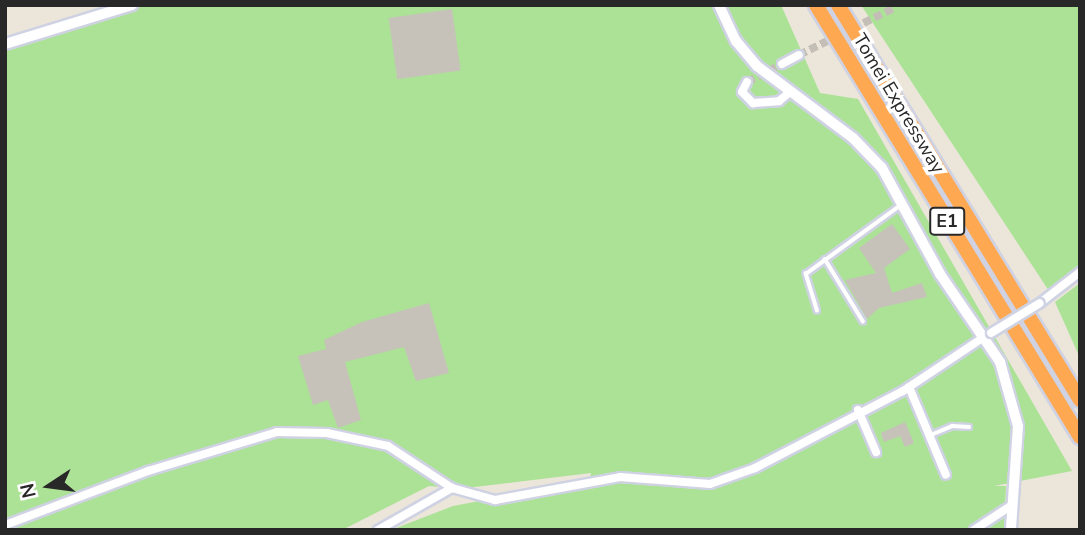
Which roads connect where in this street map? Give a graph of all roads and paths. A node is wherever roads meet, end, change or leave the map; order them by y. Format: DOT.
graph roads {
  1 [pos="132,5"];
  2 [pos="719,5"];
  3 [pos="816,5"];
  4 [pos="838,5"];
  5 [pos="5,44"];
  6 [pos="799,55"];
  7 [pos="782,64"];
  8 [pos="747,82"];
  9 [pos="790,92"];
  10 [pos="904,203"];
  11 [pos="825,259"];
  12 [pos="1080,272"];
  13 [pos="817,311"];
  14 [pos="863,321"];
  15 [pos="988,334"];
  16 [pos="909,387"];
  17 [pos="1080,400"];
  18 [pos="858,410"];
  19 [pos="969,426"];
  20 [pos="931,436"];
  21 [pos="1080,437"];
  22 [pos="876,452"];
  23 [pos="946,475"];
  24 [pos="452,488"];
  25 [pos="1012,505"];
  26 [pos="5,525"];
  27 [pos="378,530"];
  28 [pos="974,530"];
  29 [pos="1011,530"];
  1 -- 5 [label="street"];
  2 -- 9 [label="street"];
  3 -- 21 [label="highway, Tomei Expressway / E1"];
  4 -- 17 [label="highway, Tomei Expressway / E1"];
  6 -- 7 [label="street"];
  8 -- 9 [label="street"];
  9 -- 10 [label="street"];
  10 -- 11 [label="lane"];
  10 -- 15 [label="street"];
  11 -- 13 [label="lane"];
  11 -- 14 [label="lane"];
  12 -- 15 [label="street, bridge"];
  15 -- 16 [label="street"];
  15 -- 25 [label="street"];
  16 -- 18 [label="street"];
  16 -- 20 [label="street"];
  18 -- 22 [label="street"];
  18 -- 24 [label="street"];
  19 -- 20 [label="lane"];
  20 -- 23 [label="street"];
  24 -- 26 [label="street"];
  24 -- 27 [label="street"];
  25 -- 28 [label="street"];
  25 -- 29 [label="street"];
}
